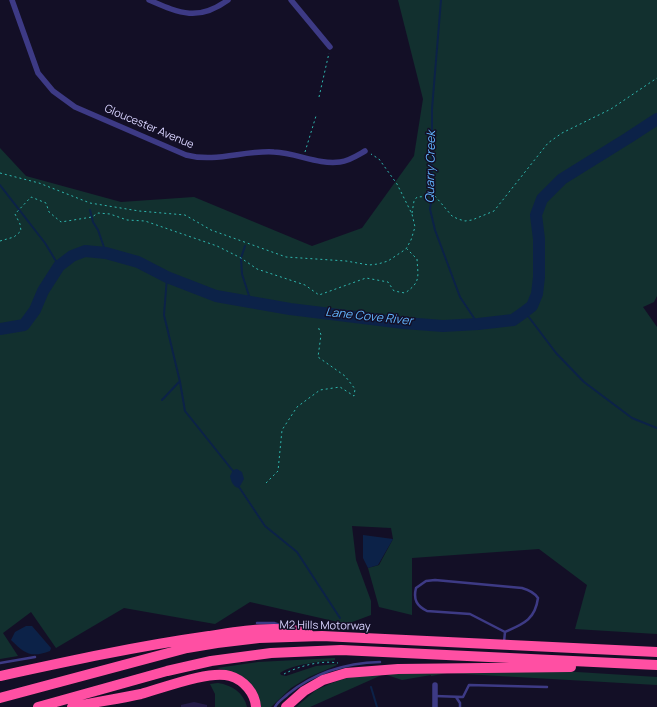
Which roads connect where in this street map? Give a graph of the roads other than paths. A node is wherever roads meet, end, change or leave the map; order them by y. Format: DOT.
graph roads {
  1 [pos="12,0"];
  2 [pos="149,0"];
  3 [pos="228,0"];
  4 [pos="291,0"];
  5 [pos="330,47"];
  6 [pos="365,151"];
  7 [pos="257,623"];
  8 [pos="295,629"];
  9 [pos="505,632"];
  10 [pos="322,636"];
  11 [pos="504,645"];
  12 [pos="657,652"];
  13 [pos="34,658"];
  14 [pos="380,662"];
  15 [pos="0,663"];
  16 [pos="657,665"];
  17 [pos="0,676"];
  18 [pos="434,685"];
  19 [pos="547,687"];
  20 [pos="435,696"];
  21 [pos="456,697"];
  22 [pos="0,698"];
  23 [pos="38,707"];
  24 [pos="72,707"];
  25 [pos="256,707"];
  26 [pos="275,707"];
  27 [pos="286,707"];
  28 [pos="435,707"];
  29 [pos="460,707"];
  1 -- 6 [label="street, Gloucester Avenue"];
  2 -- 3 [label="street"];
  4 -- 5 [label="street"];
  7 -- 8 [label="lane"];
  8 -- 10 [label="highway"];
  8 -- 17 [label="highway"];
  9 -- 9 [label="lane"];
  9 -- 11 [label="lane"];
  10 -- 11 [label="highway, M2 Hills Motorway"];
  10 -- 22 [label="highway, M2 Hills Motorway"];
  11 -- 12 [label="highway, M2 Hills Motorway"];
  13 -- 15 [label="lane"];
  14 -- 26 [label="lane"];
  16 -- 23 [label="highway"];
  16 -- 27 [label="highway"];
  18 -- 20 [label="street"];
  19 -- 21 [label="lane"];
  20 -- 21 [label="lane"];
  20 -- 28 [label="street"];
  21 -- 29 [label="lane"];
  24 -- 25 [label="highway"];
}
